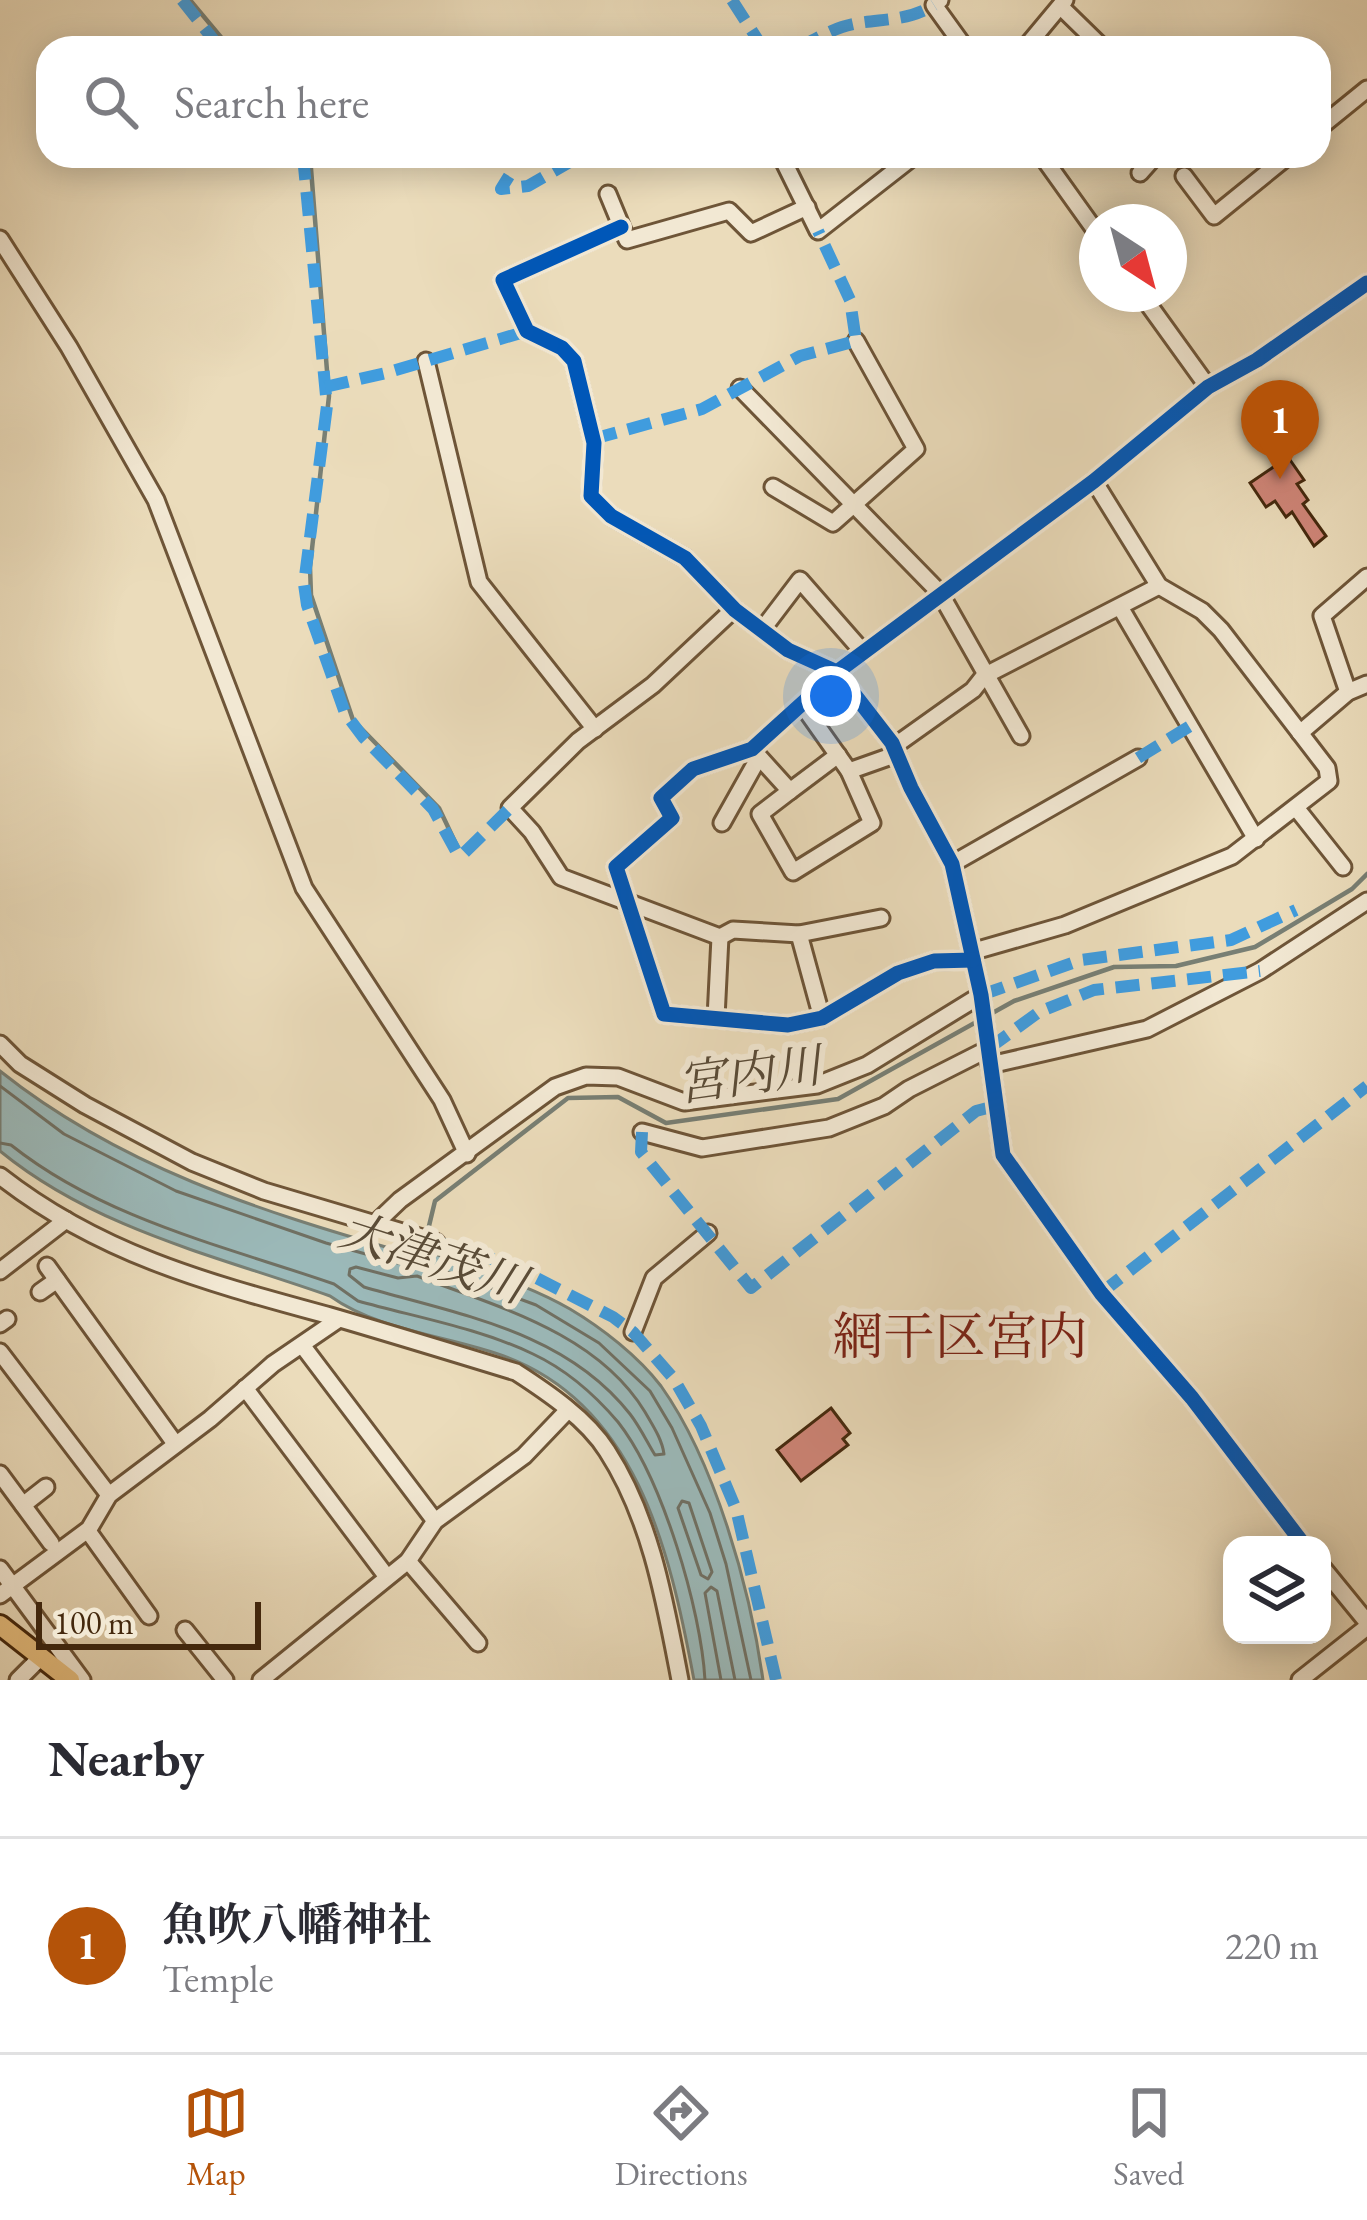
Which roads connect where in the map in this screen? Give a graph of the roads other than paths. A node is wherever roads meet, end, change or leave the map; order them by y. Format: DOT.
graph roads {
  1 [pos="940,0"];
  2 [pos="1063,3"];
  3 [pos="956,36"];
  4 [pos="1035,36"];
  5 [pos="1092,36"];
  6 [pos="1367,88"];
  7 [pos="1331,118"];
  8 [pos="787,168"];
  9 [pos="899,168"];
  10 [pos="1051,168"];
  11 [pos="1144,168"];
  12 [pos="1273,168"];
  13 [pos="1139,173"];
  14 [pos="1184,176"];
  15 [pos="608,194"];
  16 [pos="807,207"];
  17 [pos="1079,208"];
  18 [pos="621,227"];
  19 [pos="0,239"];
  20 [pos="1367,283"];
  21 [pos="1154,312"];
  22 [pos="856,341"];
  23 [pos="426,361"];
  24 [pos="1208,387"];
  25 [pos="740,388"];
  26 [pos="1094,482"];
  27 [pos="773,487"];
  28 [pos="855,506"];
  29 [pos="1367,578"];
  30 [pos="1160,586"];
  31 [pos="940,593"];
  32 [pos="1120,607"];
  33 [pos="734,609"];
  34 [pos="763,630"];
  35 [pos="863,652"];
  36 [pos="837,672"];
  37 [pos="984,676"];
  38 [pos="1356,689"];
  39 [pos="803,706"];
  40 [pos="1367,708"];
  41 [pos="595,729"];
  42 [pos="1300,733"];
  43 [pos="1021,736"];
  44 [pos="894,748"];
  45 [pos="756,753"];
  46 [pos="838,755"];
  47 [pos="1138,758"];
  48 [pos="849,771"];
  49 [pos="790,791"];
  50 [pos="1297,809"];
  51 [pos="722,823"];
  52 [pos="1256,839"];
  53 [pos="952,864"];
  54 [pos="1343,867"];
  55 [pos="1367,901"];
  56 [pos="626,904"];
  57 [pos="881,918"];
  58 [pos="799,934"];
  59 [pos="720,937"];
  60 [pos="972,956"];
  61 [pos="981,995"];
  62 [pos="716,1018"];
  63 [pos="822,1018"];
  64 [pos="0,1044"];
  65 [pos="989,1057"];
  66 [pos="642,1132"];
  67 [pos="467,1154"];
  68 [pos="0,1177"];
  69 [pos="66,1220"];
  70 [pos="377,1222"];
  71 [pos="708,1233"];
  72 [pos="436,1241"];
  73 [pos="0,1271"];
  74 [pos="40,1292"];
  75 [pos="339,1319"];
  76 [pos="633,1332"];
  77 [pos="302,1345"];
  78 [pos="0,1352"];
  79 [pos="245,1388"];
  80 [pos="568,1410"];
  81 [pos="174,1442"];
  82 [pos="0,1474"];
  83 [pos="46,1487"];
  84 [pos="109,1495"];
  85 [pos="23,1505"];
  86 [pos="435,1521"];
  87 [pos="88,1531"];
  88 [pos="1297,1536"];
  89 [pos="50,1543"];
  90 [pos="407,1561"];
  91 [pos="0,1569"];
  92 [pos="387,1577"];
  93 [pos="1331,1578"];
  94 [pos="7,1591"];
  95 [pos="139,1611"];
  96 [pos="1367,1624"];
  97 [pos="0,1625"];
  98 [pos="185,1630"];
  99 [pos="478,1642"];
  100 [pos="40,1657"];
  101 [pos="18,1680"];
  102 [pos="70,1680"];
  103 [pos="82,1680"];
  104 [pos="225,1680"];
  105 [pos="261,1680"];
  106 [pos="680,1680"];
  107 [pos="1300,1680"];
  1 -- 3 [label="street"];
  2 -- 4 [label="street"];
  2 -- 5 [label="street"];
  6 -- 7 [label="street"];
  8 -- 16 [label="street"];
  9 -- 16 [label="street"];
  10 -- 17 [label="street"];
  11 -- 13 [label="street"];
  12 -- 14 [label="street"];
  15 -- 18 [label="street"];
  16 -- 18 [label="street"];
  18 -- 33 [label="street"];
  19 -- 67 [label="street"];
  20 -- 24 [label="street"];
  21 -- 24 [label="street"];
  22 -- 28 [label="street"];
  23 -- 41 [label="street"];
  24 -- 26 [label="street"];
  25 -- 28 [label="street"];
  26 -- 30 [label="street"];
  26 -- 31 [label="street"];
  27 -- 28 [label="street"];
  28 -- 31 [label="street"];
  29 -- 38 [label="street"];
  30 -- 32 [label="street"];
  30 -- 42 [label="street"];
  31 -- 35 [label="street"];
  31 -- 37 [label="street"];
  32 -- 37 [label="street"];
  32 -- 52 [label="street"];
  33 -- 34 [label="street"];
  33 -- 41 [label="street"];
  34 -- 35 [label="street"];
  34 -- 36 [label="street"];
  35 -- 36 [label="street"];
  36 -- 39 [label="street"];
  36 -- 44 [label="street"];
  37 -- 43 [label="street"];
  37 -- 44 [label="street"];
  38 -- 40 [label="street"];
  38 -- 42 [label="street"];
  39 -- 45 [label="street"];
  39 -- 46 [label="street"];
  41 -- 56 [label="street"];
  42 -- 50 [label="street"];
  44 -- 48 [label="street"];
  44 -- 53 [label="street"];
  45 -- 49 [label="street"];
  45 -- 51 [label="street"];
  45 -- 56 [label="street"];
  46 -- 48 [label="street"];
  46 -- 49 [label="street"];
  47 -- 53 [label="street"];
  48 -- 49 [label="street"];
  50 -- 52 [label="street"];
  50 -- 54 [label="street"];
  52 -- 60 [label="street"];
  53 -- 60 [label="street"];
  55 -- 65 [label="street"];
  56 -- 59 [label="street"];
  56 -- 62 [label="street"];
  57 -- 58 [label="street"];
  58 -- 59 [label="street"];
  58 -- 63 [label="street"];
  59 -- 62 [label="street"];
  60 -- 61 [label="street"];
  60 -- 63 [label="street"];
  61 -- 65 [label="street"];
  61 -- 67 [label="street"];
  62 -- 63 [label="street"];
  64 -- 70 [label="street"];
  65 -- 66 [label="street"];
  65 -- 88 [label="street"];
  67 -- 70 [label="street"];
  68 -- 69 [label="street"];
  69 -- 73 [label="street"];
  69 -- 75 [label="street"];
  70 -- 72 [label="street"];
  71 -- 76 [label="street"];
  74 -- 81 [label="street"];
  75 -- 77 [label="street"];
  75 -- 80 [label="street"];
  77 -- 79 [label="street"];
  77 -- 86 [label="street"];
  78 -- 84 [label="street"];
  79 -- 81 [label="street"];
  79 -- 92 [label="street"];
  80 -- 86 [label="street"];
  80 -- 106 [label="street"];
  81 -- 84 [label="street"];
  82 -- 85 [label="street"];
  83 -- 85 [label="street"];
  84 -- 87 [label="street"];
  85 -- 89 [label="street"];
  86 -- 90 [label="street"];
  87 -- 94 [label="street"];
  87 -- 95 [label="street"];
  90 -- 92 [label="street"];
  90 -- 99 [label="street"];
  91 -- 94 [label="street"];
  92 -- 105 [label="street"];
  93 -- 96 [label="street"];
  94 -- 103 [label="street"];
  96 -- 107 [label="street"];
  97 -- 100 [label="main road"];
  98 -- 104 [label="street"];
  100 -- 101 [label="street"];
  100 -- 102 [label="main road"];
}
